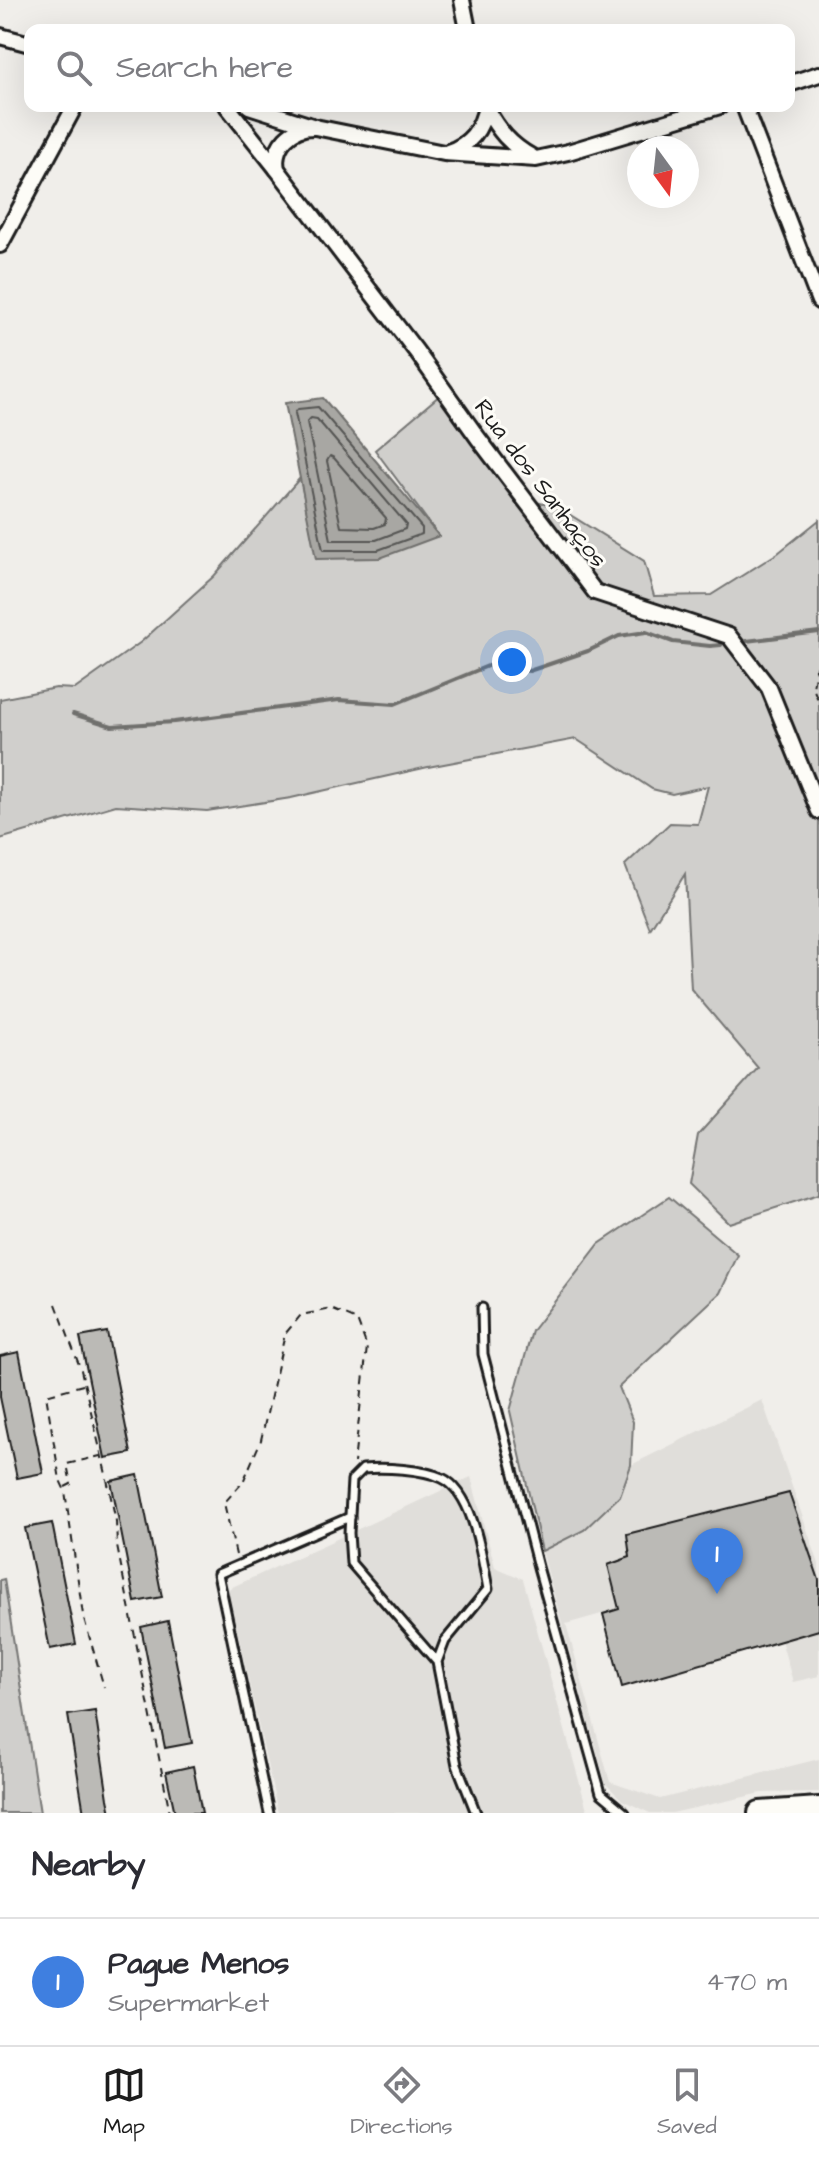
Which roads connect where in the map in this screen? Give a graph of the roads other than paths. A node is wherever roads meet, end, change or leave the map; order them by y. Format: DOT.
graph roads {
  1 [pos="462,0"];
  2 [pos="467,24"];
  3 [pos="0,36"];
  4 [pos="24,42"];
  5 [pos="819,74"];
  6 [pos="795,82"];
  7 [pos="72,112"];
  8 [pos="232,112"];
  9 [pos="268,112"];
  10 [pos="484,112"];
  11 [pos="489,112"];
  12 [pos="700,112"];
  13 [pos="746,112"];
  14 [pos="315,127"];
  15 [pos="444,153"];
  16 [pos="536,159"];
  17 [pos="277,169"];
  18 [pos="0,245"];
  19 [pos="819,301"];
  20 [pos="819,811"];
  21 [pos="482,1308"];
  22 [pos="350,1517"];
  23 [pos="437,1662"];
  24 [pos="819,1809"];
  25 [pos="269,1813"];
  26 [pos="476,1813"];
  27 [pos="625,1813"];
  28 [pos="760,1813"];
  1 -- 2 [label="street"];
  3 -- 4 [label="street"];
  5 -- 6 [label="street"];
  7 -- 18 [label="street"];
  8 -- 17 [label="street, Rua dos Sanhaços"];
  9 -- 14 [label="street"];
  10 -- 15 [label="street"];
  11 -- 16 [label="street"];
  12 -- 16 [label="street"];
  13 -- 19 [label="street"];
  14 -- 15 [label="street"];
  14 -- 17 [label="street"];
  15 -- 16 [label="street"];
  17 -- 20 [label="street, Rua dos Sanhaços"];
  21 -- 27 [label="lane"];
  22 -- 23 [label="lane"];
  22 -- 23 [label="lane"];
  22 -- 25 [label="lane"];
  23 -- 26 [label="lane"];
  24 -- 28 [label="main road"];
}
